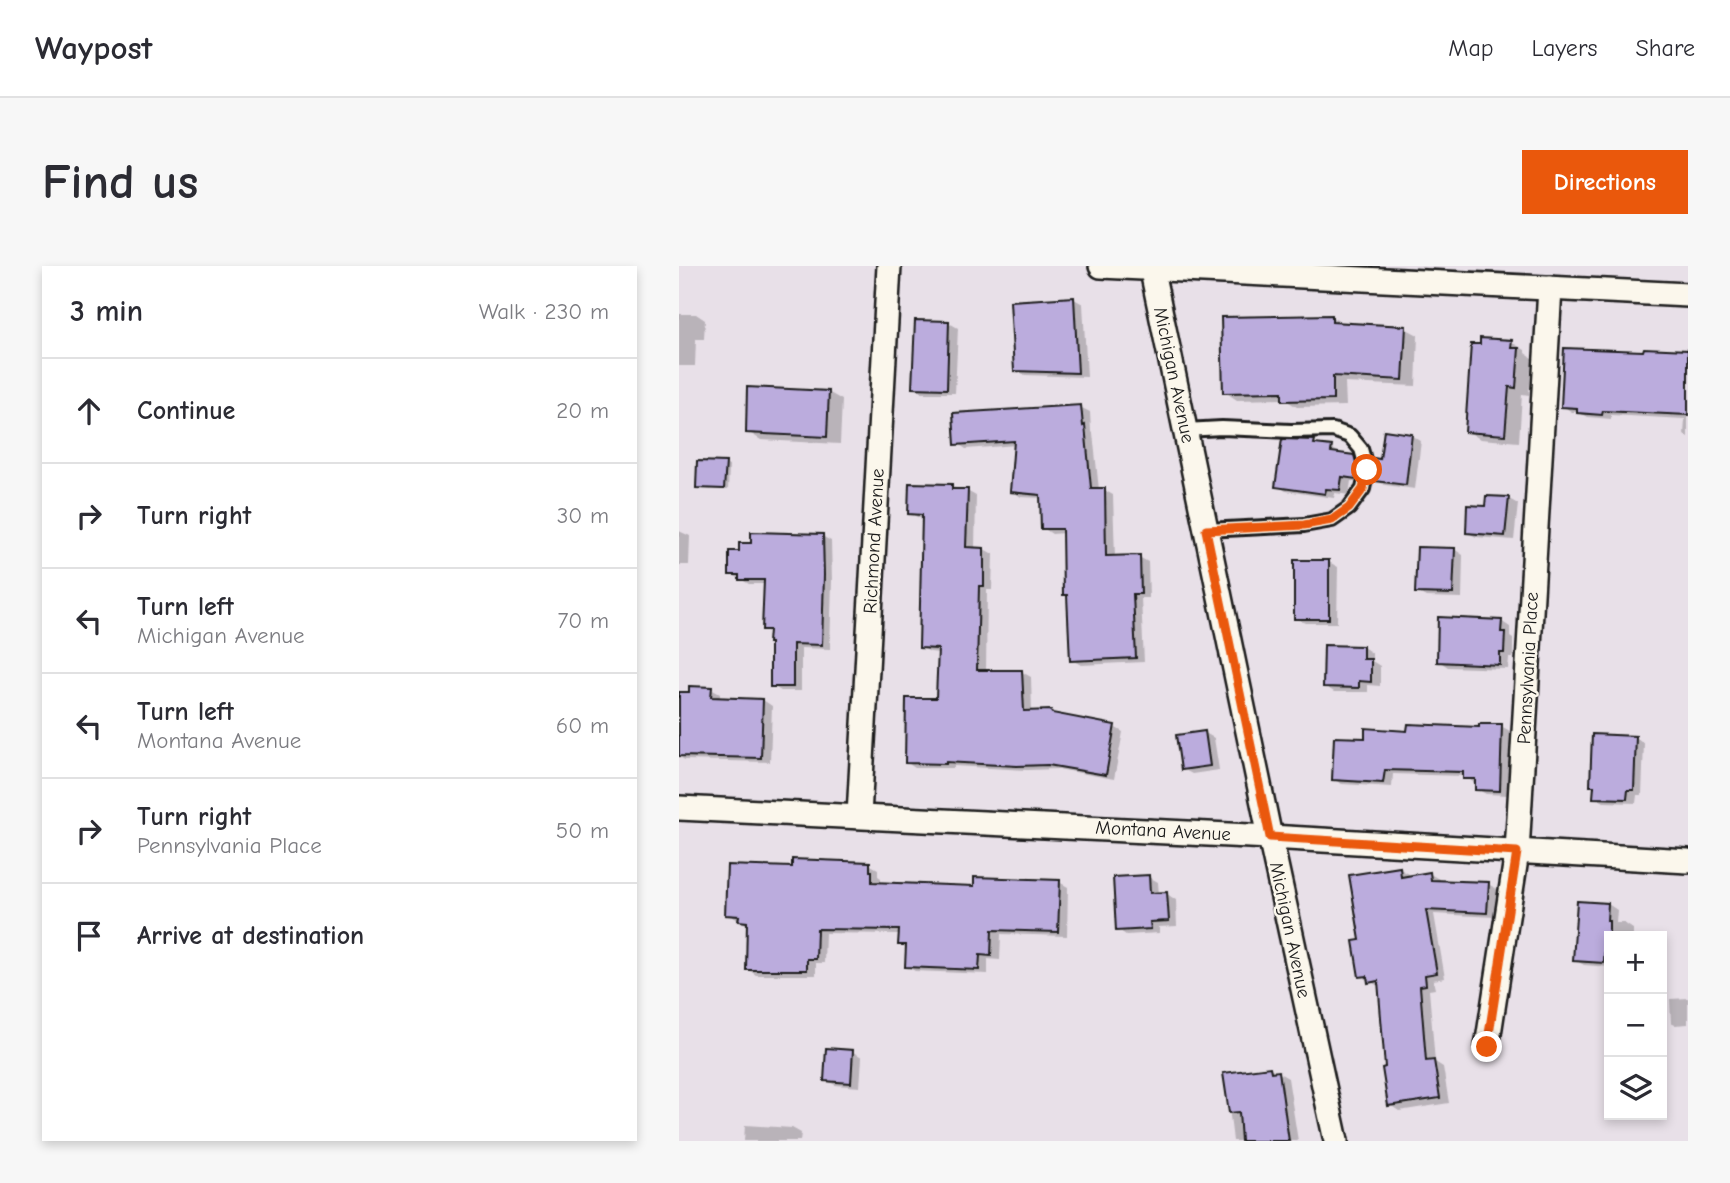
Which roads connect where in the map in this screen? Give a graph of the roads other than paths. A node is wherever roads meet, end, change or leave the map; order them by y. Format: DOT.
graph roads {
  1 [pos="889,266"];
  2 [pos="1101,266"];
  3 [pos="1151,267"];
  4 [pos="1550,288"];
  5 [pos="1688,295"];
  6 [pos="1185,430"];
  7 [pos="1206,530"];
  8 [pos="679,808"];
  9 [pos="859,816"];
  10 [pos="1270,837"];
  11 [pos="1517,852"];
  12 [pos="1688,861"];
  13 [pos="1487,1047"];
  14 [pos="1336,1141"];
  1 -- 9 [label="street, Richmond Avenue"];
  2 -- 3 [label="street"];
  3 -- 4 [label="street"];
  3 -- 6 [label="street, Michigan Avenue"];
  4 -- 5 [label="street"];
  4 -- 11 [label="street, Pennsylvania Place"];
  6 -- 7 [label="street, Michigan Avenue"];
  6 -- 7 [label="lane"];
  7 -- 10 [label="street, Michigan Avenue"];
  8 -- 9 [label="street, Montana Avenue"];
  9 -- 10 [label="street, Montana Avenue"];
  10 -- 11 [label="street, Montana Avenue"];
  10 -- 14 [label="street, Michigan Avenue"];
  11 -- 12 [label="street, Montana Avenue"];
  11 -- 13 [label="street, Pennsylvania Place"];
}
